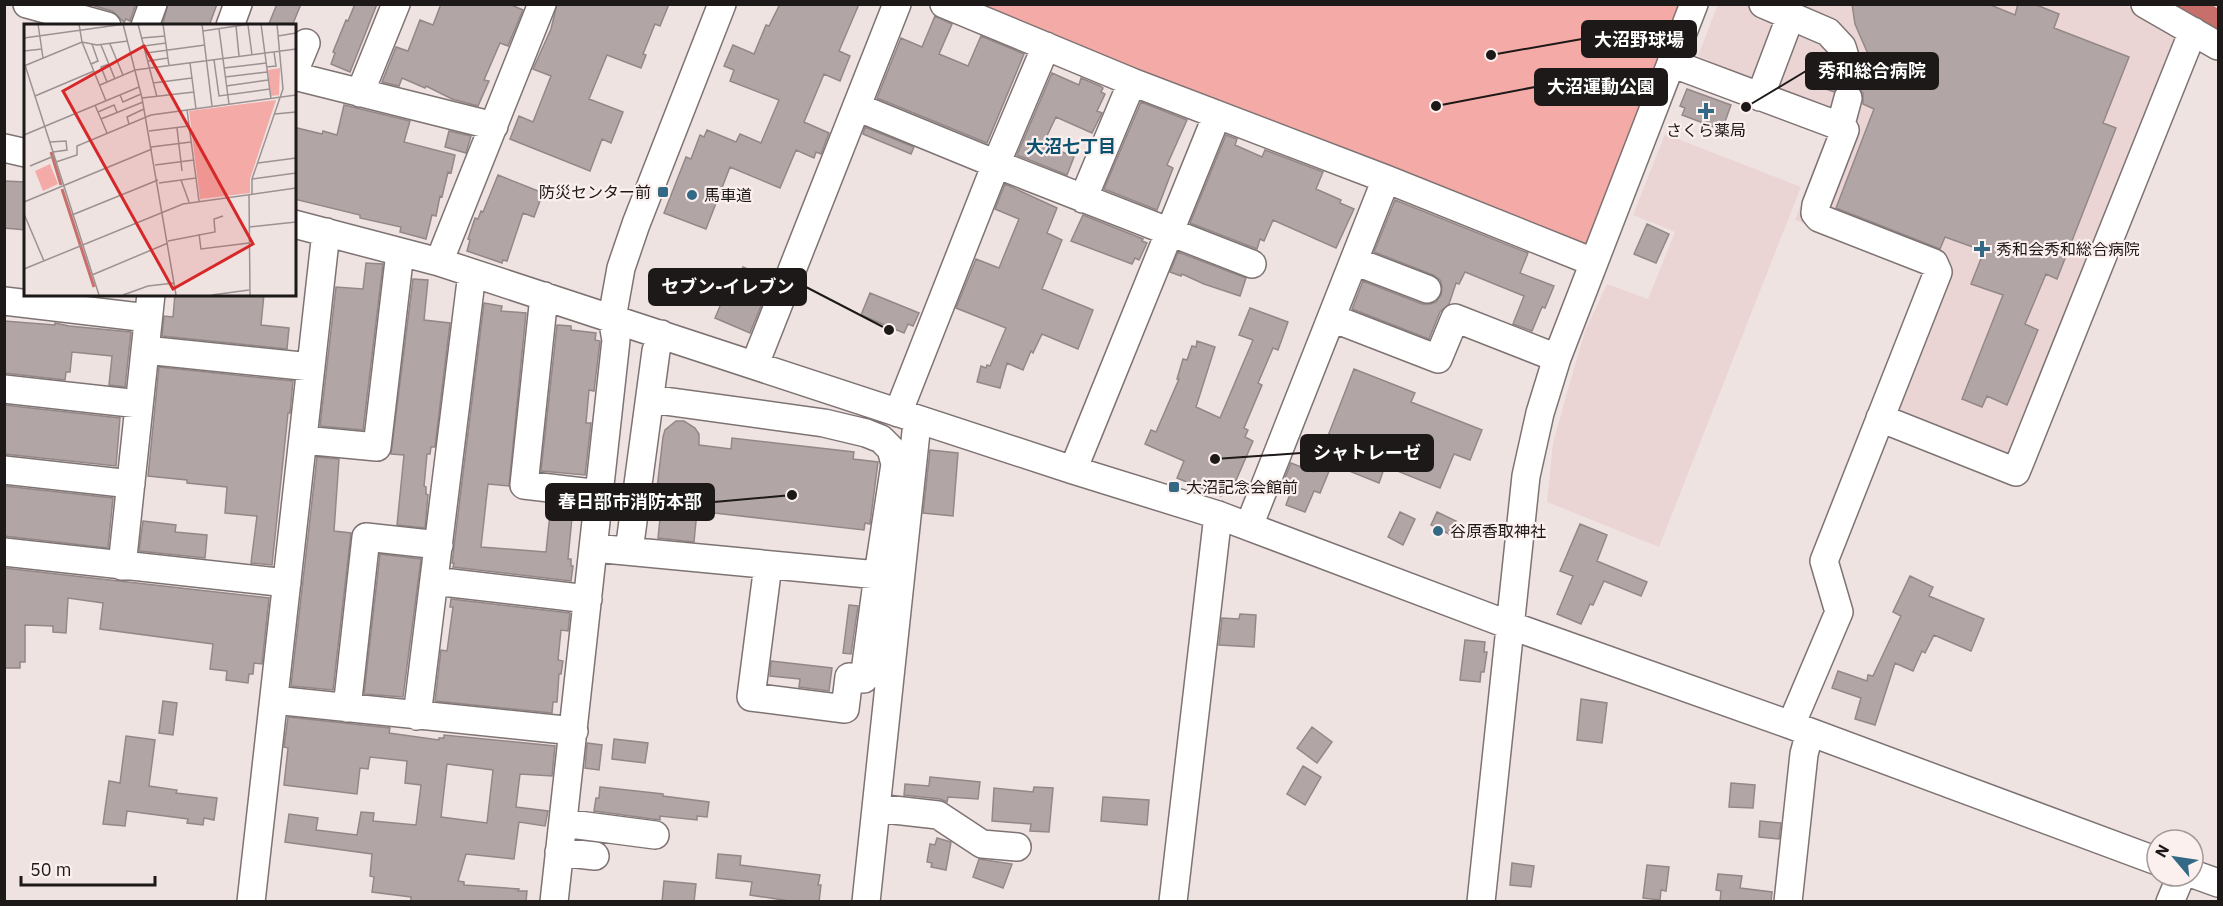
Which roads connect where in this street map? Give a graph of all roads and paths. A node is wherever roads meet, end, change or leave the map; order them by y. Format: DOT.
graph roads {
  1 [pos="27,4"];
  2 [pos="153,4"];
  3 [pos="237,4"];
  4 [pos="396,4"];
  5 [pos="542,4"];
  6 [pos="722,4"];
  7 [pos="897,4"];
  8 [pos="944,4"];
  9 [pos="1694,4"];
  10 [pos="1763,4"];
  11 [pos="2145,4"];
  12 [pos="70,10"];
  13 [pos="1791,15"];
  14 [pos="102,24"];
  15 [pos="146,24"];
  16 [pos="231,24"];
  17 [pos="2193,31"];
  18 [pos="306,43"];
  19 [pos="1046,46"];
  20 [pos="2218,46"];
  21 [pos="1671,63"];
  22 [pos="296,69"];
  23 [pos="1849,70"];
  24 [pos="296,75"];
  25 [pos="1132,82"];
  26 [pos="360,93"];
  27 [pos="1760,97"];
  28 [pos="1848,98"];
  29 [pos="857,107"];
  30 [pos="1217,115"];
  31 [pos="1841,124"];
  32 [pos="494,126"];
  33 [pos="4,148"];
  34 [pos="24,153"];
  35 [pos="996,164"];
  36 [pos="1386,179"];
  37 [pos="1083,198"];
  38 [pos="296,224"];
  39 [pos="326,232"];
  40 [pos="1169,232"];
  41 [pos="400,252"];
  42 [pos="1354,261"];
  43 [pos="439,262"];
  44 [pos="1593,262"];
  45 [pos="1252,264"];
  46 [pos="472,273"];
  47 [pos="1427,289"];
  48 [pos="544,296"];
  49 [pos="4,301"];
  50 [pos="150,306"];
  51 [pos="612,318"];
  52 [pos="1332,318"];
  53 [pos="661,334"];
  54 [pos="145,350"];
  55 [pos="1557,358"];
  56 [pos="755,364"];
  57 [pos="311,367"];
  58 [pos="787,375"];
  59 [pos="4,389"];
  60 [pos="650,399"];
  61 [pos="140,404"];
  62 [pos="898,413"];
  63 [pos="773,416"];
  64 [pos="1880,418"];
  65 [pos="866,433"];
  66 [pos="303,440"];
  67 [pos="4,470"];
  68 [pos="1073,470"];
  69 [pos="131,484"];
  70 [pos="600,494"];
  71 [pos="1218,515"];
  72 [pos="1250,526"];
  73 [pos="439,545"];
  74 [pos="594,548"];
  75 [pos="629,551"];
  76 [pos="4,552"];
  77 [pos="768,565"];
  78 [pos="122,566"];
  79 [pos="878,575"];
  80 [pos="434,581"];
  81 [pos="287,583"];
  82 [pos="588,599"];
  83 [pos="1512,626"];
  84 [pos="274,700"];
  85 [pos="347,708"];
  86 [pos="417,716"];
  87 [pos="1801,728"];
  88 [pos="574,731"];
  89 [pos="876,808"];
  90 [pos="563,823"];
  91 [pos="655,835"];
  92 [pos="1017,848"];
  93 [pos="559,852"];
  94 [pos="595,856"];
  95 [pos="2145,857"];
  96 [pos="2176,888"];
  97 [pos="251,902"];
  98 [pos="554,902"];
  99 [pos="866,902"];
  100 [pos="1173,902"];
  101 [pos="1481,902"];
  102 [pos="1788,902"];
  103 [pos="2170,902"];
  1 -- 12 [label="street"];
  2 -- 15 [label="street"];
  3 -- 16 [label="street"];
  4 -- 26 [label="street"];
  5 -- 32 [label="street"];
  6 -- 51 [label="street"];
  7 -- 29 [label="street"];
  8 -- 19 [label="street"];
  9 -- 21 [label="street"];
  10 -- 13 [label="street"];
  11 -- 17 [label="street"];
  12 -- 14 [label="street"];
  13 -- 23 [label="street"];
  13 -- 27 [label="street"];
  17 -- 20 [label="street"];
  17 -- 64 [label="street"];
  18 -- 22 [label="street"];
  19 -- 25 [label="street"];
  19 -- 35 [label="street"];
  21 -- 27 [label="street"];
  21 -- 44 [label="street"];
  24 -- 26 [label="street"];
  25 -- 30 [label="street"];
  25 -- 37 [label="street"];
  26 -- 32 [label="street"];
  27 -- 31 [label="street"];
  28 -- 31 [label="street"];
  29 -- 35 [label="street"];
  29 -- 56 [label="street"];
  30 -- 36 [label="street"];
  30 -- 40 [label="street"];
  31 -- 64 [label="street"];
  32 -- 43 [label="street"];
  33 -- 34 [label="street"];
  35 -- 37 [label="street"];
  35 -- 62 [label="street"];
  36 -- 42 [label="street"];
  36 -- 44 [label="street"];
  37 -- 40 [label="street"];
  38 -- 39 [label="street"];
  39 -- 41 [label="street"];
  39 -- 57 [label="street"];
  40 -- 45 [label="street"];
  40 -- 68 [label="street"];
  41 -- 43 [label="street"];
  41 -- 66 [label="street"];
  42 -- 47 [label="street"];
  42 -- 52 [label="street"];
  43 -- 46 [label="street"];
  44 -- 55 [label="street"];
  46 -- 48 [label="street"];
  46 -- 73 [label="street"];
  48 -- 51 [label="street"];
  48 -- 70 [label="street"];
  49 -- 50 [label="street"];
  50 -- 54 [label="street"];
  51 -- 53 [label="street"];
  51 -- 70 [label="street"];
  52 -- 55 [label="street"];
  52 -- 72 [label="street"];
  53 -- 56 [label="street"];
  53 -- 60 [label="street"];
  54 -- 57 [label="street"];
  54 -- 61 [label="street"];
  55 -- 83 [label="street"];
  56 -- 58 [label="street"];
  57 -- 66 [label="street"];
  58 -- 62 [label="street"];
  58 -- 63 [label="street"];
  59 -- 61 [label="street"];
  60 -- 63 [label="street"];
  60 -- 75 [label="street"];
  61 -- 69 [label="street"];
  62 -- 65 [label="street"];
  62 -- 68 [label="street"];
  62 -- 89 [label="street"];
  63 -- 65 [label="street"];
  64 -- 87 [label="street"];
  65 -- 79 [label="street"];
  66 -- 81 [label="street"];
  67 -- 69 [label="street"];
  68 -- 71 [label="street"];
  69 -- 78 [label="street"];
  70 -- 74 [label="street"];
  71 -- 72 [label="street"];
  71 -- 100 [label="street"];
  72 -- 83 [label="street"];
  73 -- 80 [label="street"];
  73 -- 85 [label="street"];
  74 -- 75 [label="street"];
  74 -- 82 [label="street"];
  75 -- 77 [label="street"];
  76 -- 78 [label="street"];
  77 -- 79 [label="street"];
  77 -- 79 [label="street"];
  78 -- 81 [label="street"];
  80 -- 82 [label="street"];
  80 -- 86 [label="street"];
  81 -- 84 [label="street"];
  82 -- 88 [label="street"];
  83 -- 87 [label="street"];
  83 -- 101 [label="street"];
  84 -- 85 [label="street"];
  84 -- 97 [label="street"];
  85 -- 86 [label="street"];
  86 -- 88 [label="street"];
  87 -- 95 [label="street"];
  87 -- 102 [label="street"];
  88 -- 90 [label="street"];
  89 -- 92 [label="street"];
  89 -- 99 [label="street"];
  90 -- 91 [label="street"];
  90 -- 93 [label="street"];
  93 -- 94 [label="street"];
  93 -- 98 [label="street"];
  96 -- 103 [label="street"];
}
